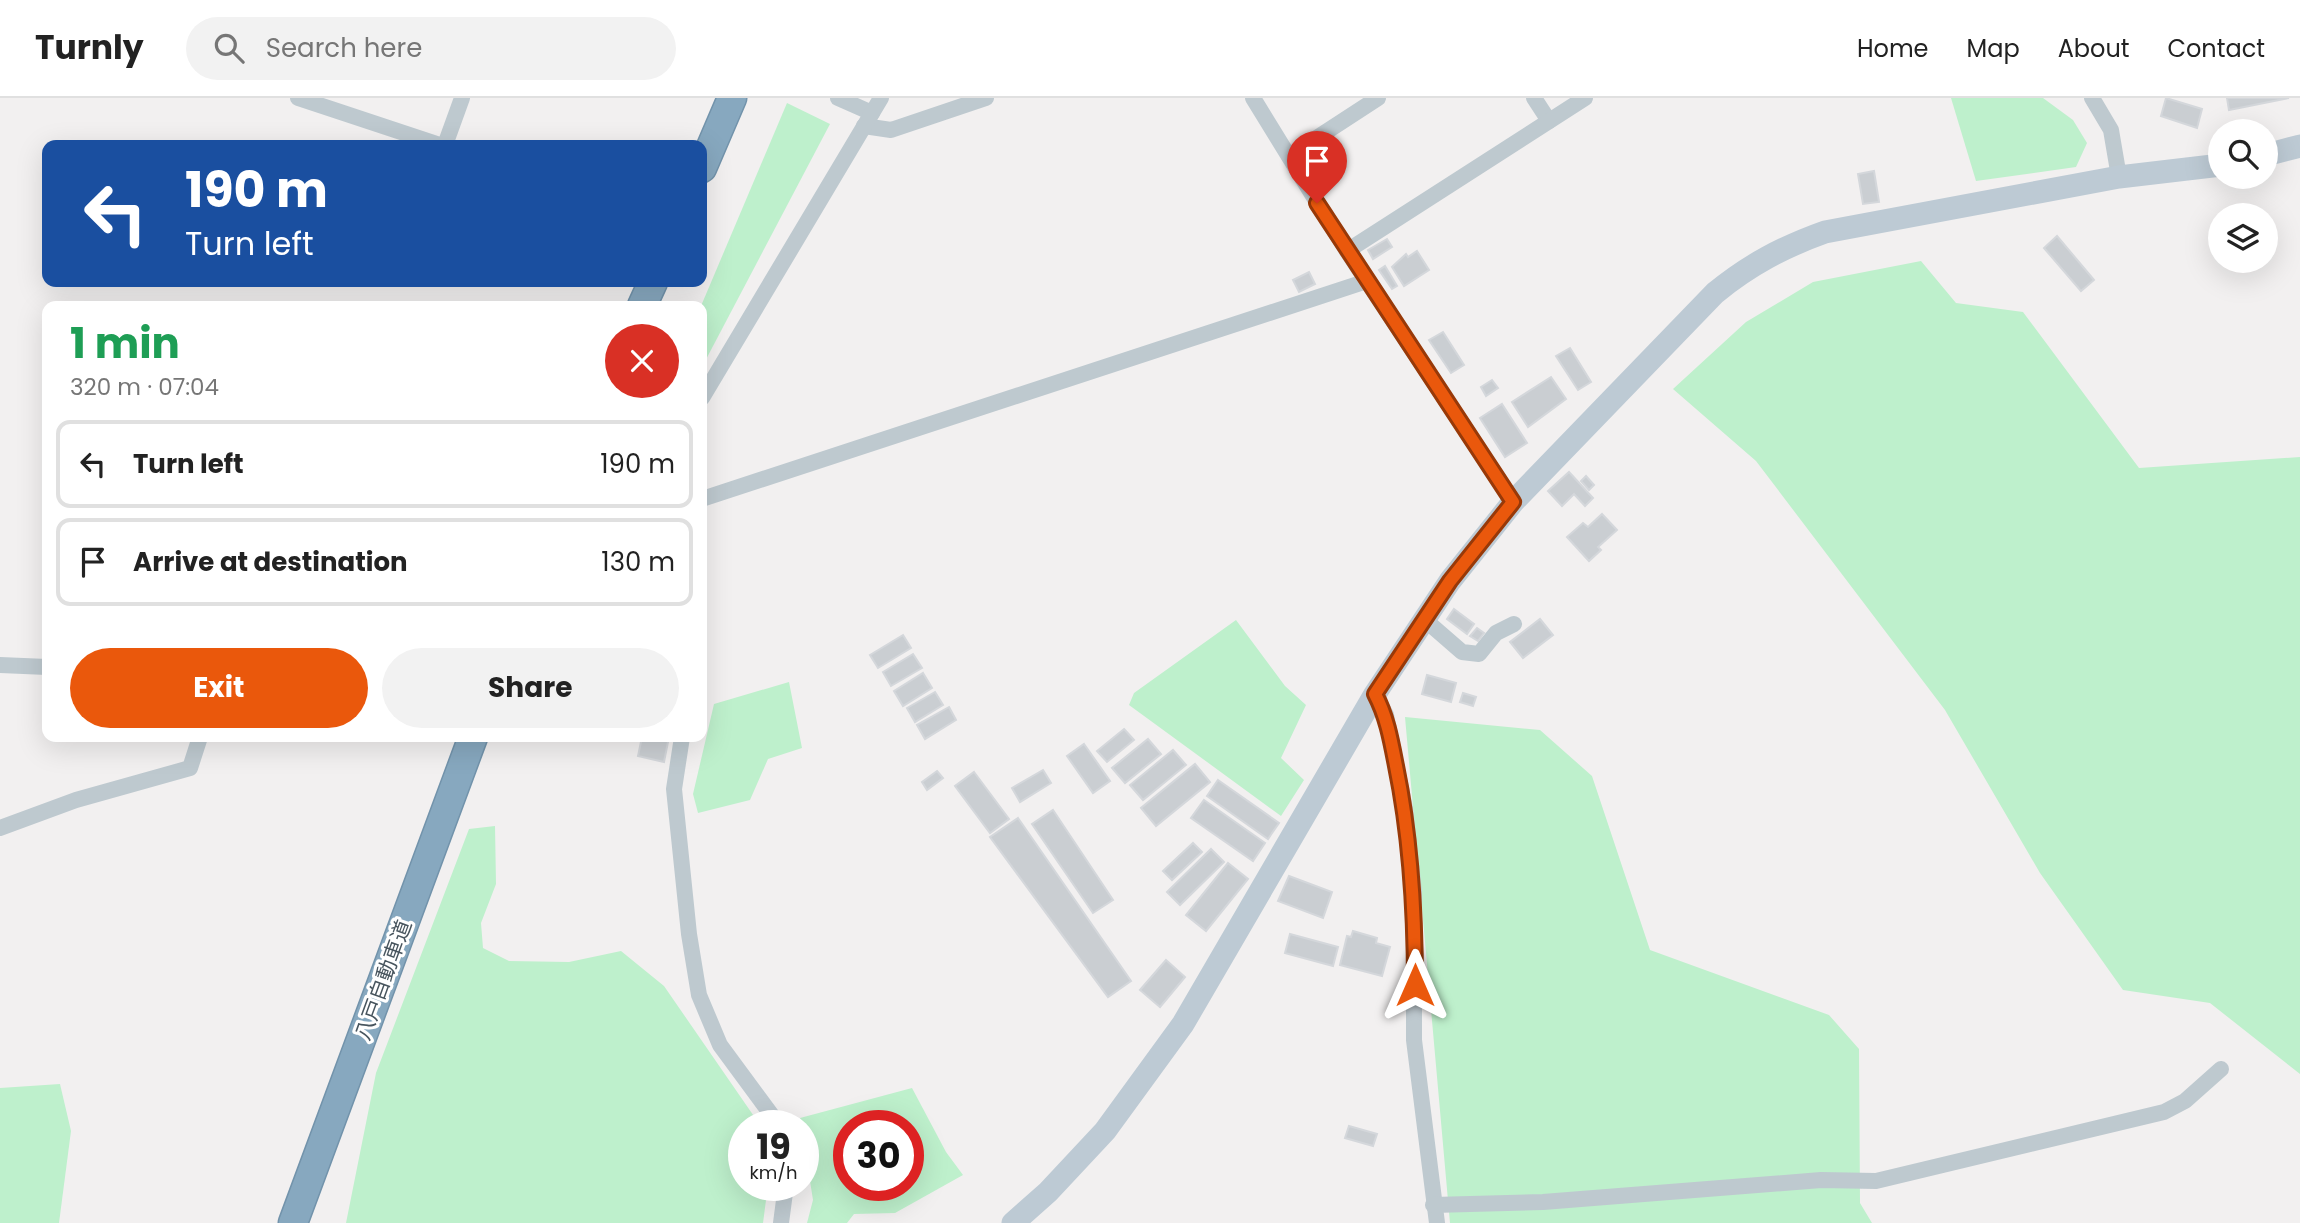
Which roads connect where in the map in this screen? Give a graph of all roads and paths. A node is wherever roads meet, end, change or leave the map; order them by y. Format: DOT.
graph roads {
  1 [pos="298,98"];
  2 [pos="461,98"];
  3 [pos="732,98"];
  4 [pos="880,98"];
  5 [pos="986,98"];
  6 [pos="1253,98"];
  7 [pos="1378,98"];
  8 [pos="1534,98"];
  9 [pos="1585,98"];
  10 [pos="2092,98"];
  11 [pos="845,101"];
  12 [pos="868,119"];
  13 [pos="1549,121"];
  14 [pos="425,140"];
  15 [pos="447,140"];
  16 [pos="2300,146"];
  17 [pos="2278,152"];
  18 [pos="1289,156"];
  19 [pos="707,157"];
  20 [pos="2208,167"];
  21 [pos="2119,177"];
  22 [pos="1347,251"];
  23 [pos="1367,281"];
  24 [pos="707,390"];
  25 [pos="707,497"];
  26 [pos="1513,502"];
  27 [pos="1424,619"];
  28 [pos="1514,624"];
  29 [pos="0,664"];
  30 [pos="42,667"];
  31 [pos="1375,694"];
  32 [pos="198,742"];
  33 [pos="472,742"];
  34 [pos="681,742"];
  35 [pos="0,828"];
  36 [pos="2221,1069"];
  37 [pos="768,1110"];
  38 [pos="784,1201"];
  39 [pos="1433,1205"];
  40 [pos="293,1223"];
  41 [pos="781,1223"];
  42 [pos="1013,1223"];
  43 [pos="1437,1223"];
  1 -- 14 [label="street"];
  2 -- 15 [label="street"];
  3 -- 19 [label="highway"];
  4 -- 12 [label="street"];
  5 -- 12 [label="street"];
  6 -- 18 [label="street"];
  7 -- 18 [label="street"];
  8 -- 13 [label="street"];
  9 -- 13 [label="street"];
  10 -- 21 [label="street"];
  11 -- 12 [label="street"];
  12 -- 24 [label="street"];
  13 -- 22 [label="street"];
  16 -- 17 [label="street"];
  18 -- 22 [label="street"];
  20 -- 21 [label="street"];
  21 -- 26 [label="street"];
  22 -- 23 [label="street"];
  23 -- 25 [label="street"];
  23 -- 26 [label="street"];
  26 -- 27 [label="street"];
  27 -- 28 [label="street"];
  27 -- 31 [label="street"];
  29 -- 30 [label="street"];
  31 -- 39 [label="street"];
  31 -- 42 [label="street"];
  32 -- 35 [label="street"];
  33 -- 40 [label="highway, 八戸自動車道"];
  34 -- 37 [label="street"];
  36 -- 39 [label="street"];
  38 -- 41 [label="street"];
  39 -- 43 [label="street"];
}
